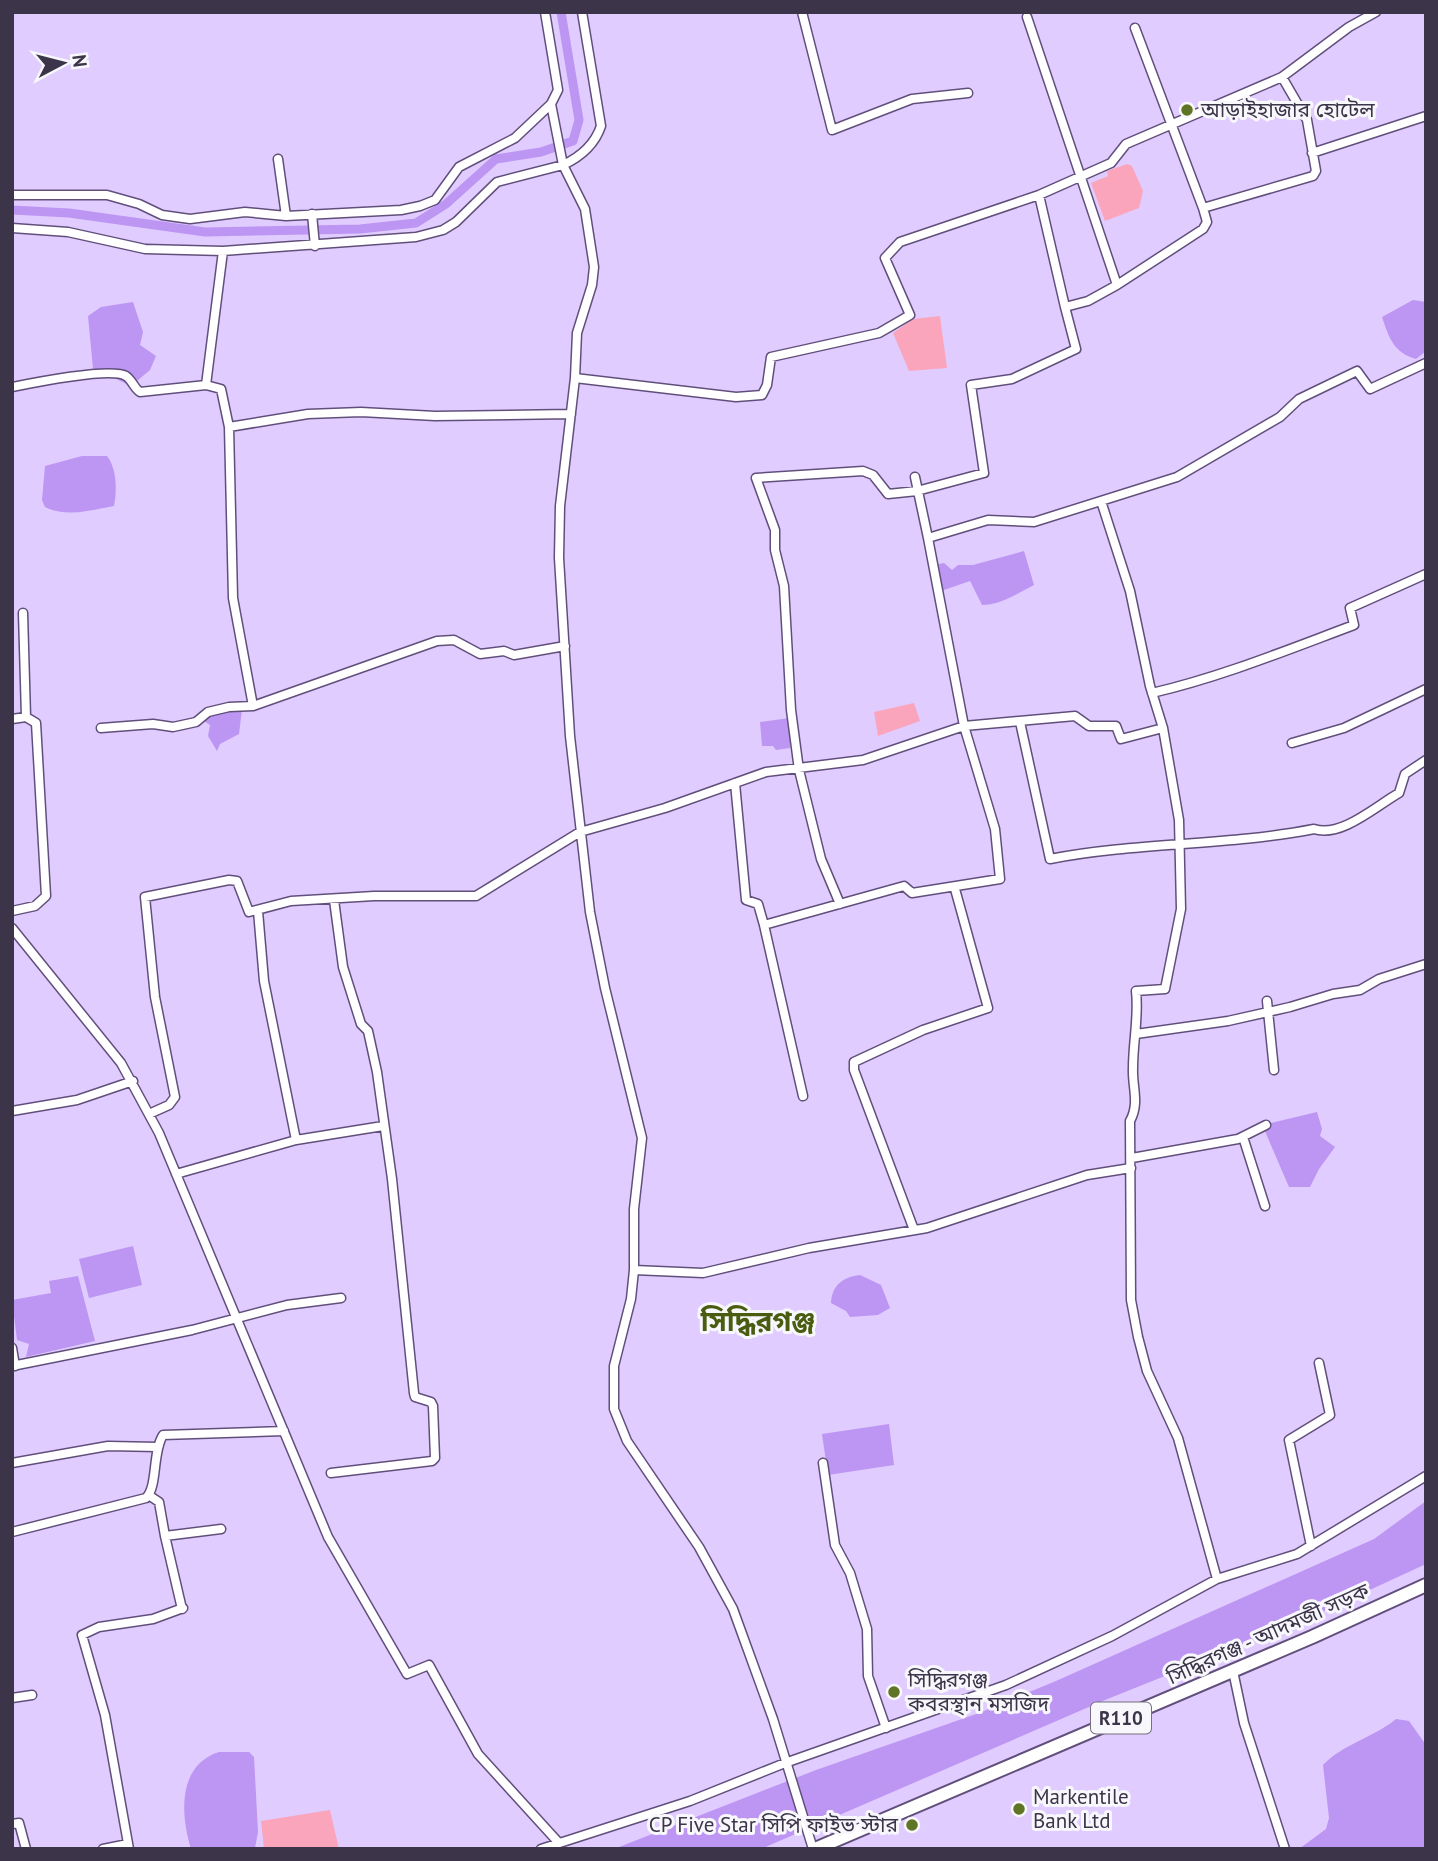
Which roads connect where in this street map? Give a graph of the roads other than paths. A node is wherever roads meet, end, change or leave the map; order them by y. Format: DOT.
graph roads {
  1 [pos="545,12"];
  2 [pos="582,12"];
  3 [pos="802,12"];
  4 [pos="1376,12"];
  5 [pos="1027,17"];
  6 [pos="1135,29"];
  7 [pos="1282,77"];
  8 [pos="968,93"];
  9 [pos="551,108"];
  10 [pos="1426,117"];
  11 [pos="1174,125"];
  12 [pos="1312,153"];
  13 [pos="278,159"];
  14 [pos="562,163"];
  15 [pos="1081,175"];
  16 [pos="12,195"];
  17 [pos="1039,195"];
  18 [pos="1203,208"];
  19 [pos="286,216"];
  20 [pos="312,216"];
  21 [pos="12,228"];
  22 [pos="315,244"];
  23 [pos="223,251"];
  24 [pos="1117,285"];
  25 [pos="1065,307"];
  26 [pos="1426,363"];
  27 [pos="575,378"];
  28 [pos="206,385"];
  29 [pos="12,387"];
  30 [pos="571,414"];
  31 [pos="229,427"];
  32 [pos="915,477"];
  33 [pos="917,491"];
  34 [pos="1101,501"];
  35 [pos="928,538"];
  36 [pos="1426,574"];
  37 [pos="23,613"];
  38 [pos="565,646"];
  39 [pos="1426,689"];
  40 [pos="1152,693"];
  41 [pos="253,706"];
  42 [pos="26,717"];
  43 [pos="12,719"];
  44 [pos="1020,722"];
  45 [pos="964,726"];
  46 [pos="101,728"];
  47 [pos="1163,728"];
  48 [pos="1292,743"];
  49 [pos="1426,760"];
  50 [pos="799,770"];
  51 [pos="735,783"];
  52 [pos="580,832"];
  53 [pos="1178,846"];
  54 [pos="956,889"];
  55 [pos="334,900"];
  56 [pos="840,904"];
  57 [pos="12,911"];
  58 [pos="258,911"];
  59 [pos="764,925"];
  60 [pos="12,928"];
  61 [pos="1426,964"];
  62 [pos="1267,1001"];
  63 [pos="1268,1012"];
  64 [pos="1136,1034"];
  65 [pos="1274,1070"];
  66 [pos="133,1081"];
  67 [pos="803,1096"];
  68 [pos="12,1111"];
  69 [pos="149,1114"];
  70 [pos="1266,1125"];
  71 [pos="383,1126"];
  72 [pos="1243,1137"];
  73 [pos="296,1140"];
  74 [pos="1132,1158"];
  75 [pos="1131,1168"];
  76 [pos="176,1174"];
  77 [pos="1265,1206"];
  78 [pos="914,1230"];
  79 [pos="634,1270"];
  80 [pos="341,1297"];
  81 [pos="237,1318"];
  82 [pos="12,1348"];
  83 [pos="1319,1363"];
  84 [pos="13,1366"];
  85 [pos="284,1431"];
  86 [pos="158,1447"];
  87 [pos="12,1463"];
  88 [pos="823,1463"];
  89 [pos="331,1473"];
  90 [pos="1426,1476"];
  91 [pos="150,1496"];
  92 [pos="221,1530"];
  93 [pos="12,1532"];
  94 [pos="165,1536"];
  95 [pos="1311,1546"];
  96 [pos="1217,1578"];
  97 [pos="1426,1584"];
  98 [pos="1233,1671"];
  99 [pos="32,1695"];
  100 [pos="12,1698"];
  101 [pos="886,1728"];
  102 [pos="785,1763"];
  103 [pos="12,1824"];
  104 [pos="558,1842"];
  105 [pos="839,1844"];
  106 [pos="129,1846"];
  107 [pos="26,1849"];
  108 [pos="103,1849"];
  109 [pos="541,1849"];
  110 [pos="814,1849"];
  111 [pos="1285,1849"];
  1 -- 9 [label="street"];
  2 -- 14 [label="street"];
  3 -- 8 [label="street"];
  4 -- 7 [label="street"];
  5 -- 15 [label="street"];
  6 -- 11 [label="street"];
  7 -- 11 [label="street"];
  7 -- 12 [label="street"];
  9 -- 14 [label="street"];
  9 -- 20 [label="street"];
  10 -- 12 [label="street"];
  11 -- 15 [label="street"];
  11 -- 18 [label="street"];
  12 -- 18 [label="street"];
  13 -- 19 [label="street"];
  14 -- 22 [label="street"];
  14 -- 27 [label="street"];
  15 -- 17 [label="street"];
  15 -- 24 [label="street"];
  16 -- 19 [label="street"];
  17 -- 25 [label="street"];
  17 -- 27 [label="street"];
  18 -- 24 [label="street"];
  19 -- 20 [label="street"];
  20 -- 22 [label="street"];
  21 -- 23 [label="street"];
  22 -- 23 [label="street"];
  23 -- 28 [label="street"];
  24 -- 25 [label="street"];
  25 -- 33 [label="street"];
  26 -- 34 [label="street"];
  27 -- 30 [label="street"];
  28 -- 29 [label="street"];
  28 -- 31 [label="street"];
  30 -- 31 [label="street"];
  30 -- 38 [label="street"];
  31 -- 41 [label="street"];
  32 -- 33 [label="street"];
  33 -- 35 [label="street"];
  33 -- 50 [label="street"];
  34 -- 35 [label="street"];
  34 -- 40 [label="street"];
  35 -- 45 [label="street"];
  36 -- 40 [label="street"];
  37 -- 42 [label="street"];
  38 -- 41 [label="street"];
  38 -- 52 [label="street"];
  39 -- 48 [label="street"];
  40 -- 47 [label="street"];
  41 -- 46 [label="street"];
  42 -- 43 [label="street"];
  42 -- 57 [label="street"];
  44 -- 45 [label="street"];
  44 -- 47 [label="street"];
  44 -- 53 [label="street"];
  45 -- 50 [label="street"];
  45 -- 54 [label="street"];
  47 -- 53 [label="street"];
  49 -- 53 [label="street"];
  50 -- 51 [label="street"];
  50 -- 56 [label="street"];
  51 -- 52 [label="street"];
  51 -- 59 [label="street"];
  52 -- 55 [label="street"];
  52 -- 79 [label="street"];
  53 -- 64 [label="street"];
  54 -- 56 [label="street"];
  54 -- 78 [label="street"];
  55 -- 58 [label="street"];
  55 -- 71 [label="street"];
  56 -- 59 [label="street"];
  58 -- 69 [label="street"];
  58 -- 73 [label="street"];
  59 -- 67 [label="street"];
  60 -- 66 [label="street"];
  61 -- 63 [label="street"];
  62 -- 63 [label="street"];
  63 -- 64 [label="street"];
  63 -- 65 [label="street"];
  64 -- 74 [label="street"];
  66 -- 68 [label="street"];
  66 -- 69 [label="street"];
  69 -- 76 [label="street"];
  70 -- 72 [label="street"];
  71 -- 73 [label="street"];
  71 -- 89 [label="street"];
  72 -- 74 [label="street"];
  72 -- 77 [label="street"];
  73 -- 76 [label="street"];
  74 -- 75 [label="street"];
  75 -- 78 [label="street"];
  75 -- 96 [label="street"];
  76 -- 81 [label="street"];
  78 -- 79 [label="street"];
  79 -- 102 [label="street"];
  80 -- 81 [label="street"];
  81 -- 84 [label="street"];
  81 -- 85 [label="street"];
  82 -- 84 [label="street"];
  83 -- 95 [label="street"];
  85 -- 86 [label="street"];
  85 -- 104 [label="street"];
  86 -- 87 [label="street"];
  86 -- 91 [label="street"];
  88 -- 101 [label="street"];
  90 -- 95 [label="street"];
  91 -- 93 [label="street"];
  91 -- 94 [label="street"];
  92 -- 94 [label="street"];
  94 -- 106 [label="street"];
  95 -- 96 [label="street"];
  96 -- 101 [label="street"];
  97 -- 98 [label="main road, সিদ্ধিরগঞ্জ - আদমজী সড়ক / R110"];
  98 -- 105 [label="main road, সিদ্ধিরগঞ্জ - আদমজী সড়ক / R110"];
  98 -- 111 [label="street"];
  99 -- 100 [label="street"];
  101 -- 102 [label="street"];
  102 -- 104 [label="street"];
  102 -- 110 [label="street"];
  103 -- 107 [label="street"];
  104 -- 109 [label="street"];
  105 -- 110 [label="main road, সিদ্ধিরগঞ্জ - আদমজী সড়ক / R110"];
  106 -- 108 [label="street"];
}
